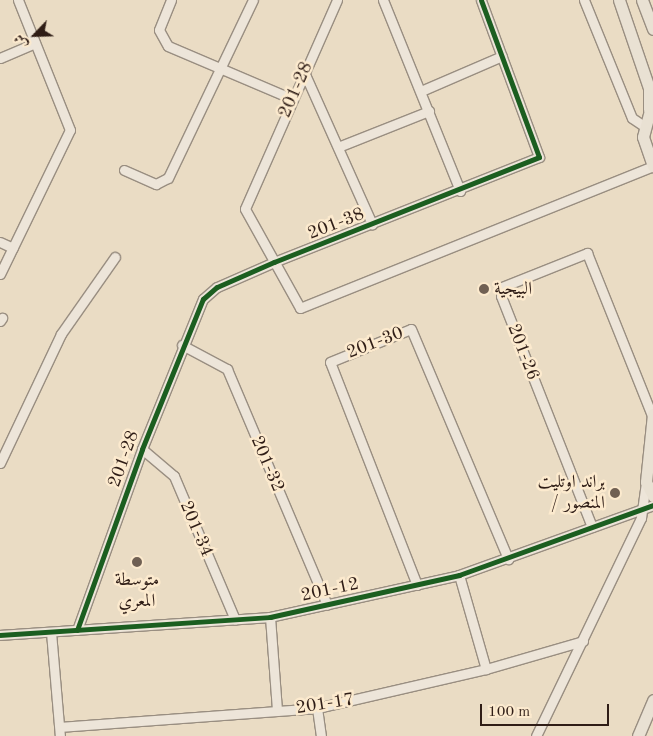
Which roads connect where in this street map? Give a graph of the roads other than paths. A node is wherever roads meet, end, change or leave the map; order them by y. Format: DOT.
graph roads {
  1 [pos="18,0"];
  2 [pos="171,0"];
  3 [pos="253,0"];
  4 [pos="338,0"];
  5 [pos="383,0"];
  6 [pos="481,0"];
  7 [pos="584,0"];
  8 [pos="620,0"];
  9 [pos="642,0"];
  10 [pos="653,28"];
  11 [pos="35,43"];
  12 [pos="502,56"];
  13 [pos="0,58"];
  14 [pos="223,68"];
  15 [pos="304,72"];
  16 [pos="420,91"];
  17 [pos="292,100"];
  18 [pos="651,105"];
  19 [pos="429,111"];
  20 [pos="644,126"];
  21 [pos="338,147"];
  22 [pos="653,166"];
  23 [pos="124,170"];
  24 [pos="460,191"];
  25 [pos="372,224"];
  26 [pos="0,242"];
  27 [pos="14,248"];
  28 [pos="115,257"];
  29 [pos="274,262"];
  30 [pos="0,274"];
  31 [pos="203,299"];
  32 [pos="182,345"];
  33 [pos="653,416"];
  34 [pos="142,450"];
  35 [pos="0,463"];
  36 [pos="649,476"];
  37 [pos="653,496"];
  38 [pos="653,505"];
  39 [pos="643,509"];
  40 [pos="592,527"];
  41 [pos="508,559"];
  42 [pos="459,575"];
  43 [pos="418,586"];
  44 [pos="327,605"];
  45 [pos="270,617"];
  46 [pos="235,620"];
  47 [pos="76,630"];
  48 [pos="51,632"];
  49 [pos="0,635"];
  50 [pos="583,641"];
  51 [pos="486,669"];
  52 [pos="653,700"];
  53 [pos="317,708"];
  54 [pos="276,711"];
  55 [pos="650,719"];
  56 [pos="60,732"];
  57 [pos="320,736"];
  58 [pos="536,736"];
  59 [pos="638,736"];
  1 -- 11 [label="street"];
  2 -- 14 [label="street"];
  3 -- 14 [label="street"];
  4 -- 15 [label="street, 201-28"];
  5 -- 16 [label="street"];
  6 -- 12 [label="street"];
  7 -- 20 [label="street"];
  8 -- 18 [label="main road"];
  9 -- 10 [label="main road"];
  11 -- 13 [label="street"];
  11 -- 27 [label="street"];
  12 -- 16 [label="street"];
  12 -- 24 [label="street, 201-38"];
  14 -- 17 [label="street"];
  14 -- 23 [label="street"];
  15 -- 17 [label="street, 201-28"];
  15 -- 21 [label="street"];
  16 -- 19 [label="street"];
  17 -- 29 [label="street, 201-28"];
  18 -- 20 [label="main road"];
  19 -- 21 [label="street"];
  19 -- 24 [label="street"];
  20 -- 22 [label="main road"];
  21 -- 25 [label="street"];
  22 -- 29 [label="street"];
  24 -- 25 [label="street, 201-38"];
  25 -- 29 [label="street, 201-38"];
  26 -- 27 [label="street"];
  27 -- 30 [label="street"];
  28 -- 35 [label="street"];
  29 -- 31 [label="street, 201-38"];
  31 -- 32 [label="street, 201-28"];
  32 -- 34 [label="street, 201-28"];
  32 -- 44 [label="street, 201-32"];
  33 -- 36 [label="main road"];
  33 -- 40 [label="street, 201-26"];
  34 -- 46 [label="street, 201-34"];
  34 -- 47 [label="street, 201-28"];
  36 -- 37 [label="main road"];
  36 -- 39 [label="street"];
  38 -- 39 [label="street, 201-12"];
  39 -- 40 [label="street, 201-12"];
  39 -- 50 [label="street"];
  40 -- 41 [label="street, 201-12"];
  41 -- 42 [label="street, 201-12"];
  41 -- 43 [label="street, 201-30"];
  42 -- 43 [label="street, 201-12"];
  42 -- 51 [label="street"];
  43 -- 44 [label="street, 201-12"];
  44 -- 45 [label="street, 201-12"];
  45 -- 46 [label="street, 201-12"];
  45 -- 54 [label="street"];
  46 -- 47 [label="street, 201-12"];
  47 -- 48 [label="street, 201-12"];
  48 -- 49 [label="street, 201-12"];
  48 -- 56 [label="street"];
  50 -- 51 [label="street, 201-17"];
  50 -- 58 [label="street"];
  51 -- 53 [label="street, 201-17"];
  52 -- 55 [label="main road"];
  53 -- 54 [label="street, 201-17"];
  53 -- 57 [label="street"];
  54 -- 56 [label="street, 201-17"];
  55 -- 59 [label="main road"];
}
